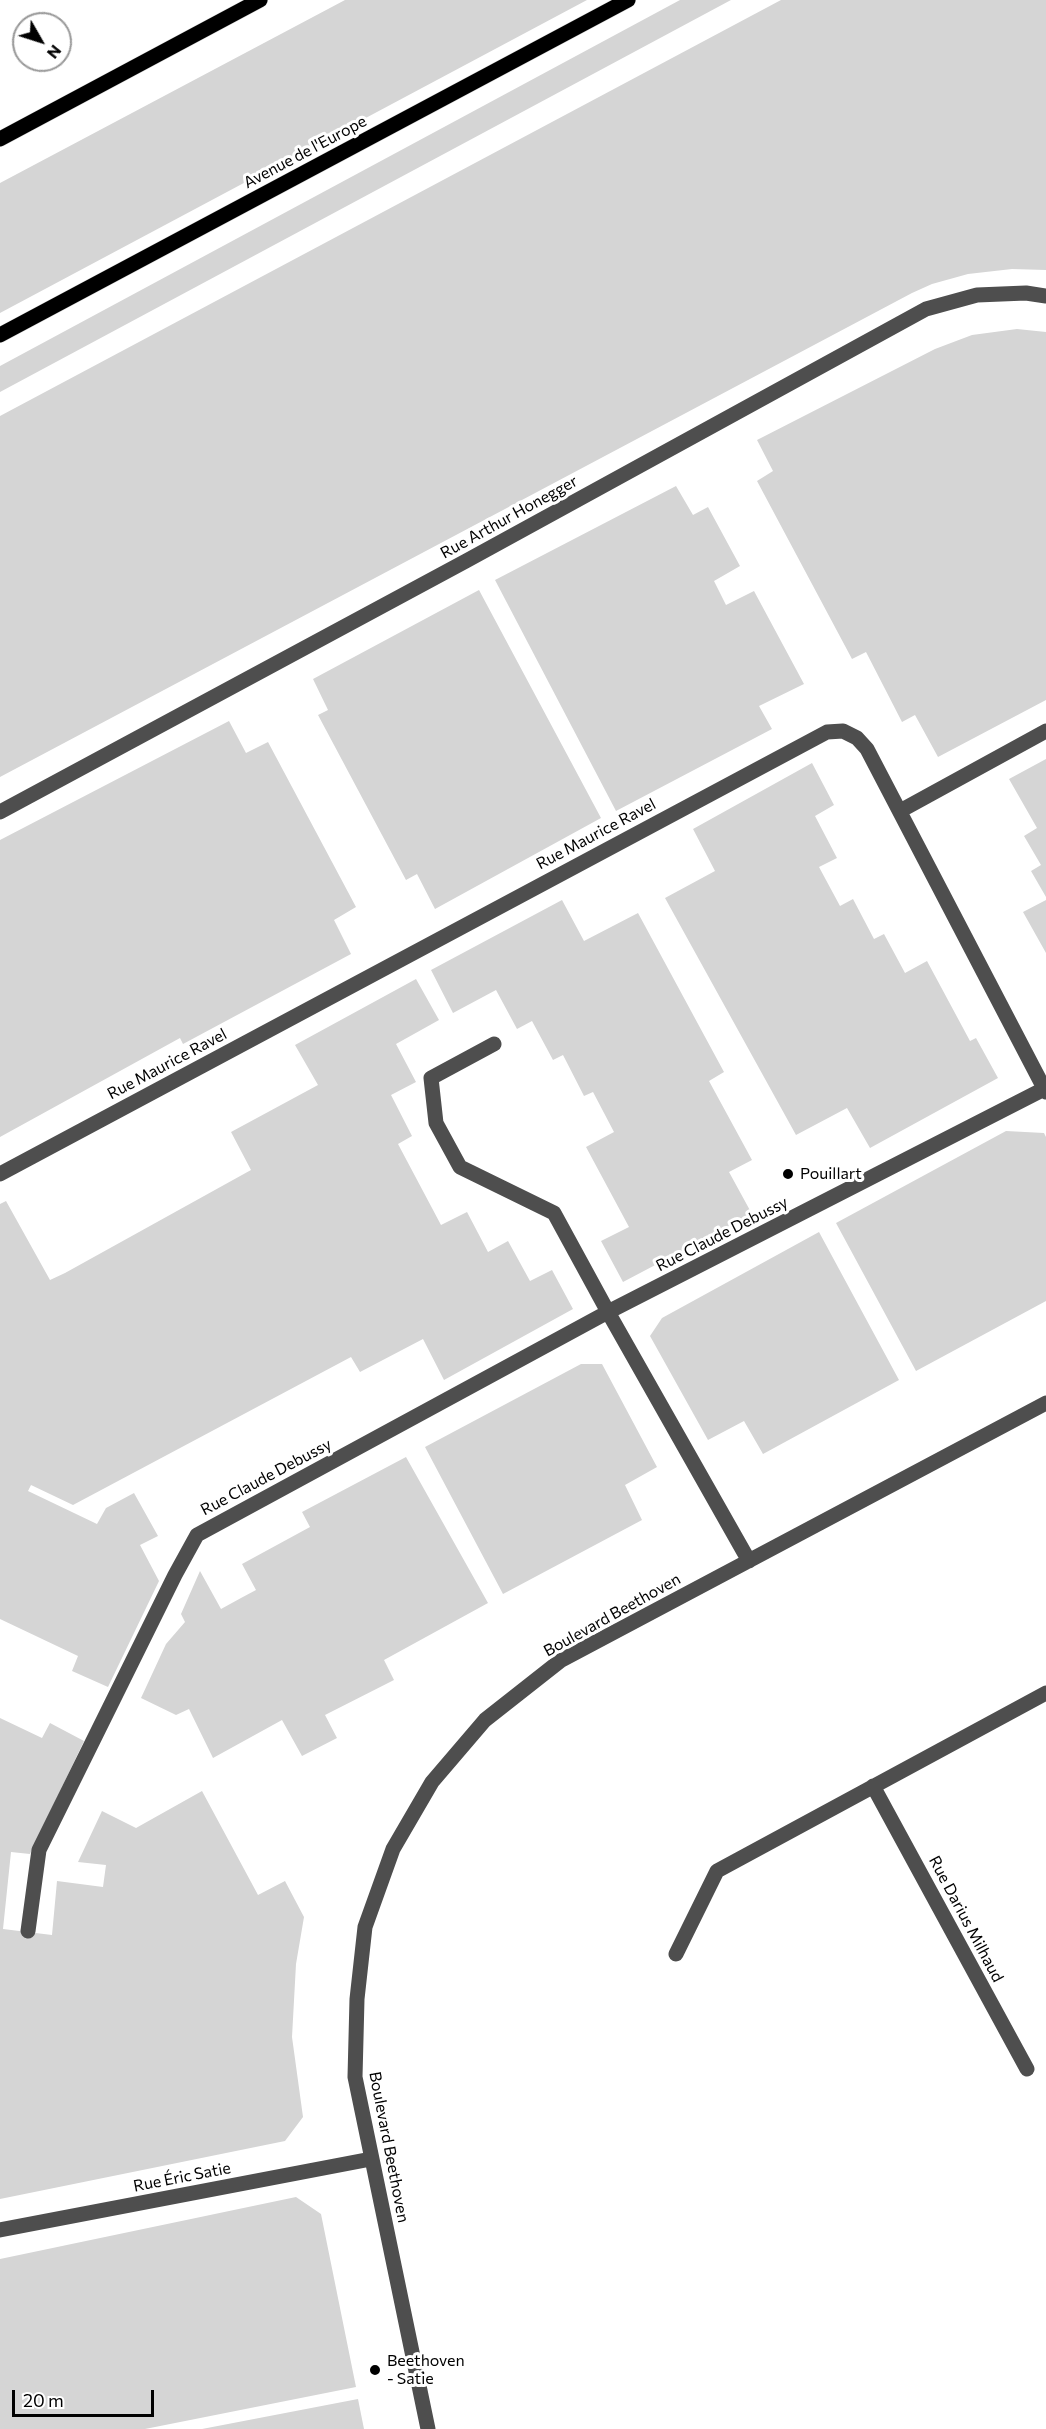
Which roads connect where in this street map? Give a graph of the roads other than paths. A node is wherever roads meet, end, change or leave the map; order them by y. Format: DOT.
graph roads {
  1 [pos="260,0"];
  2 [pos="628,0"];
  3 [pos="0,139"];
  4 [pos="1046,296"];
  5 [pos="0,335"];
  6 [pos="1046,731"];
  7 [pos="900,811"];
  8 [pos="0,812"];
  9 [pos="494,1044"];
  10 [pos="1045,1091"];
  11 [pos="0,1174"];
  12 [pos="608,1312"];
  13 [pos="1046,1403"];
  14 [pos="749,1561"];
  15 [pos="1046,1693"];
  16 [pos="873,1786"];
  17 [pos="28,1931"];
  18 [pos="676,1954"];
  19 [pos="1027,2069"];
  20 [pos="371,2159"];
  21 [pos="0,2230"];
  22 [pos="428,2429"];
  1 -- 3 [label="main road"];
  2 -- 5 [label="main road, Avenue de l'Europe"];
  4 -- 8 [label="street, Rue Arthur Honegger"];
  6 -- 7 [label="street"];
  7 -- 10 [label="street, Rue Maurice Ravel"];
  7 -- 11 [label="street, Rue Maurice Ravel"];
  9 -- 12 [label="street"];
  10 -- 12 [label="street, Rue Claude Debussy"];
  12 -- 14 [label="street"];
  12 -- 17 [label="street, Rue Claude Debussy"];
  13 -- 14 [label="street, Boulevard Beethoven"];
  14 -- 20 [label="street, Boulevard Beethoven"];
  15 -- 16 [label="street"];
  16 -- 18 [label="street"];
  16 -- 19 [label="street, Rue Darius Milhaud"];
  20 -- 21 [label="street, Rue Éric Satie"];
  20 -- 22 [label="street, Boulevard Beethoven"];
}
